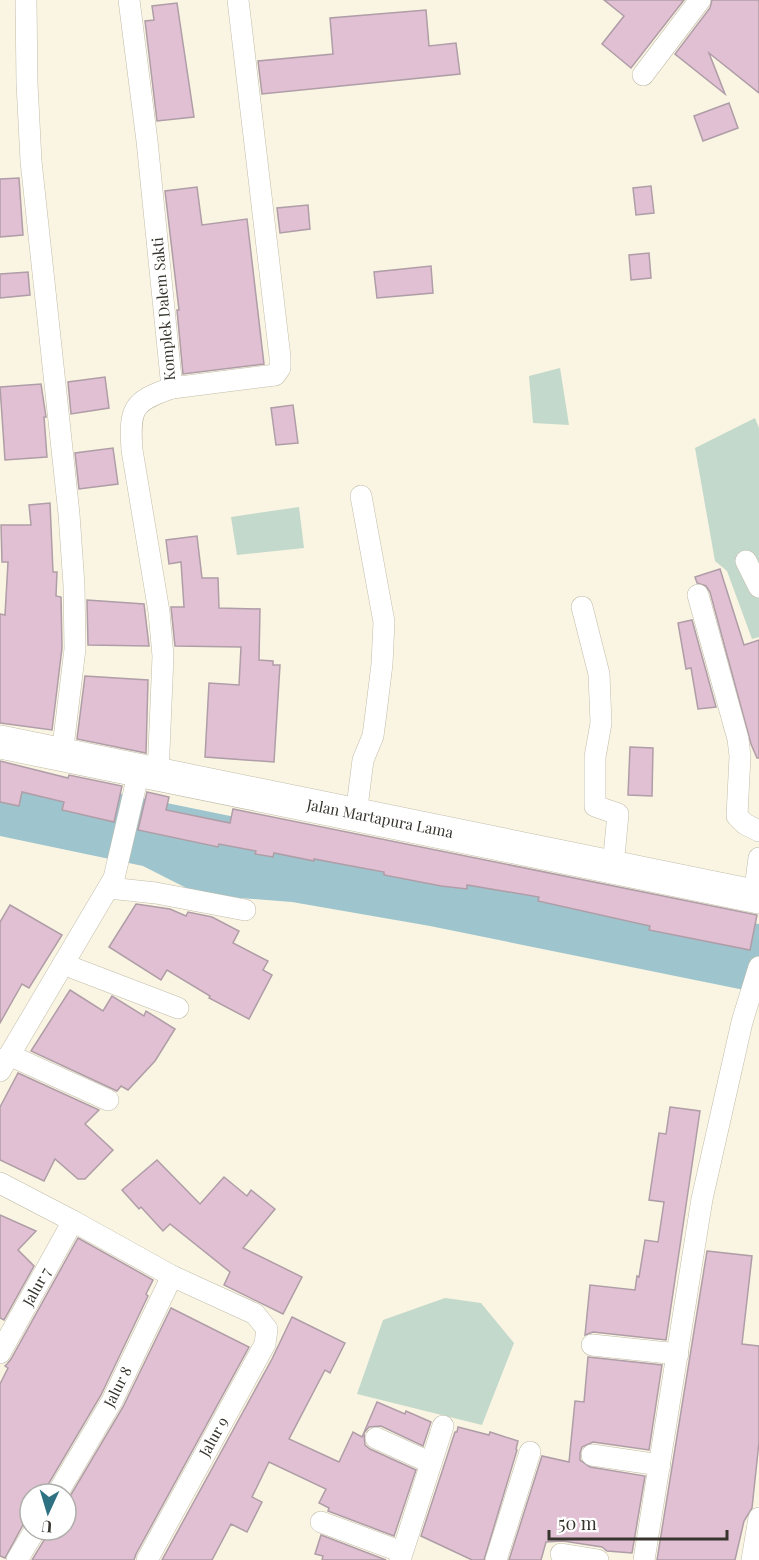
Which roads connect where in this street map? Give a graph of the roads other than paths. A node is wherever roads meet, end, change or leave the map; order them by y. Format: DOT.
graph roads {
  1 [pos="26,0"];
  2 [pos="129,0"];
  3 [pos="238,0"];
  4 [pos="700,0"];
  5 [pos="643,75"];
  6 [pos="172,388"];
  7 [pos="361,496"];
  8 [pos="746,561"];
  9 [pos="759,587"];
  10 [pos="698,595"];
  11 [pos="582,607"];
  12 [pos="0,742"];
  13 [pos="62,755"];
  14 [pos="144,778"];
  15 [pos="356,815"];
  16 [pos="759,831"];
  17 [pos="759,858"];
  18 [pos="613,867"];
  19 [pos="111,883"];
  20 [pos="757,897"];
  21 [pos="245,910"];
  22 [pos="63,964"];
  23 [pos="759,967"];
  24 [pos="178,1008"];
  25 [pos="5,1063"];
  26 [pos="108,1100"];
  27 [pos="0,1183"];
  28 [pos="73,1221"];
  29 [pos="172,1276"];
  30 [pos="592,1345"];
  31 [pos="0,1353"];
  32 [pos="678,1354"];
  33 [pos="443,1426"];
  34 [pos="376,1438"];
  35 [pos="530,1452"];
  36 [pos="592,1455"];
  37 [pos="431,1462"];
  38 [pos="660,1465"];
  39 [pos="64,1482"];
  40 [pos="759,1518"];
  41 [pos="321,1522"];
  42 [pos="28,1542"];
  43 [pos="561,1554"];
  44 [pos="401,1556"];
  45 [pos="18,1560"];
  46 [pos="147,1560"];
  47 [pos="496,1560"];
  48 [pos="598,1560"];
  49 [pos="644,1560"];
  50 [pos="752,1560"];
  1 -- 13 [label="street"];
  2 -- 6 [label="street, Komplek Dalem Sakti"];
  3 -- 6 [label="street"];
  4 -- 5 [label="street"];
  6 -- 14 [label="street, Komplek Dalem Sakti"];
  7 -- 15 [label="street"];
  8 -- 9 [label="street"];
  10 -- 16 [label="street"];
  11 -- 18 [label="street"];
  12 -- 13 [label="main road, Jalan Martapura Lama"];
  13 -- 14 [label="main road, Jalan Martapura Lama"];
  14 -- 15 [label="main road, Jalan Martapura Lama"];
  14 -- 19 [label="street, Komplek Dalem Sakti"];
  15 -- 18 [label="main road, Jalan Martapura Lama"];
  17 -- 20 [label="street"];
  18 -- 20 [label="main road, Jalan Martapura Lama"];
  19 -- 21 [label="street"];
  19 -- 22 [label="street, Komplek Dalem Sakti"];
  22 -- 24 [label="street"];
  22 -- 25 [label="street, Komplek Dalem Sakti"];
  23 -- 32 [label="street"];
  25 -- 26 [label="street"];
  27 -- 28 [label="street"];
  28 -- 29 [label="street"];
  28 -- 31 [label="street, Jalur 7"];
  29 -- 39 [label="street, Jalur 8"];
  29 -- 46 [label="street, Jalur 9"];
  30 -- 32 [label="street"];
  32 -- 38 [label="street"];
  33 -- 37 [label="street"];
  34 -- 37 [label="street"];
  35 -- 47 [label="street"];
  36 -- 38 [label="street"];
  37 -- 44 [label="street"];
  38 -- 49 [label="street"];
  40 -- 50 [label="street"];
  41 -- 44 [label="street"];
  42 -- 45 [label="street"];
  43 -- 48 [label="street"];
}
